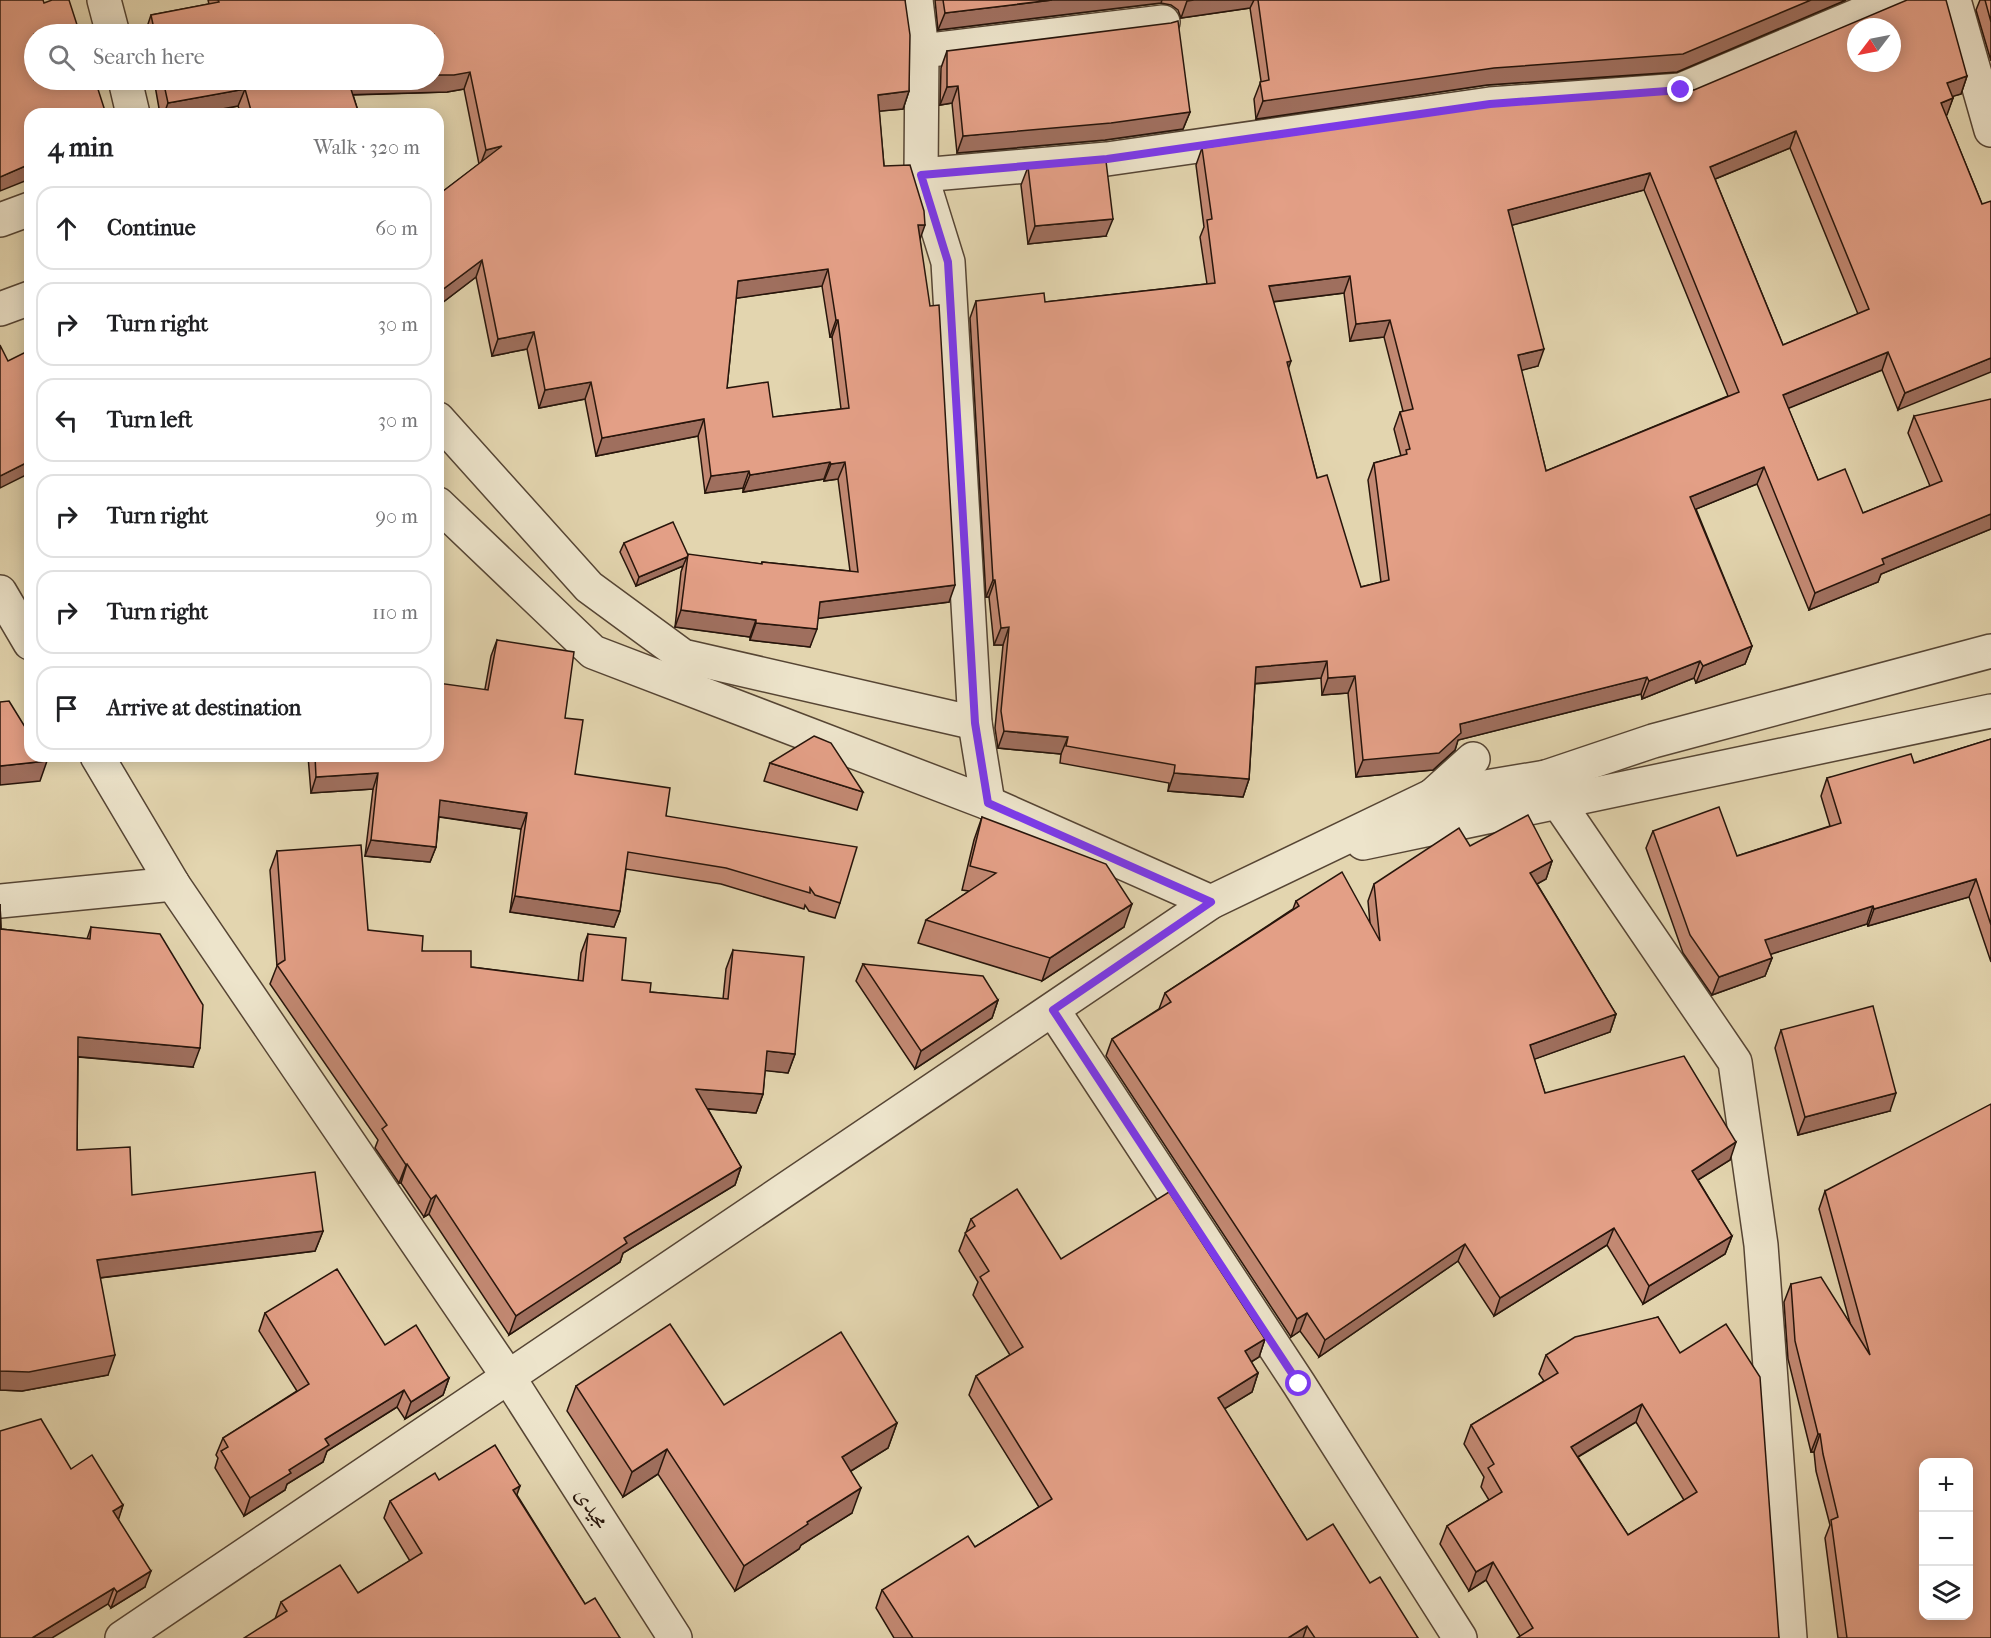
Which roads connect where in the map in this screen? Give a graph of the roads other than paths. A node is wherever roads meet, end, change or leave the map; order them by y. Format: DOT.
graph roads {
  1 [pos="104,0"];
  2 [pos="916,0"];
  3 [pos="1894,0"];
  4 [pos="1954,0"];
  5 [pos="1162,22"];
  6 [pos="110,24"];
  7 [pos="922,51"];
  8 [pos="127,90"];
  9 [pos="132,108"];
  10 [pos="1991,130"];
  11 [pos="921,175"];
  12 [pos="24,211"];
  13 [pos="0,220"];
  14 [pos="24,300"];
  15 [pos="0,309"];
  16 [pos="444,426"];
  17 [pos="444,510"];
  18 [pos="0,592"];
  19 [pos="24,633"];
  20 [pos="1991,651"];
  21 [pos="1991,711"];
  22 [pos="975,723"];
  23 [pos="1473,759"];
  24 [pos="101,762"];
  25 [pos="1552,790"];
  26 [pos="1432,796"];
  27 [pos="988,803"];
  28 [pos="1314,853"];
  29 [pos="173,884"];
  30 [pos="0,901"];
  31 [pos="1211,902"];
  32 [pos="1053,1010"];
  33 [pos="509,1378"];
  34 [pos="122,1638"];
  35 [pos="675,1638"];
  36 [pos="1460,1638"];
  37 [pos="1790,1638"];
  1 -- 6 [label="street"];
  2 -- 7 [label="street"];
  3 -- 11 [label="street"];
  4 -- 10 [label="street"];
  5 -- 7 [label="street"];
  7 -- 11 [label="street"];
  8 -- 9 [label="street"];
  11 -- 22 [label="street"];
  12 -- 13 [label="street"];
  14 -- 15 [label="street"];
  16 -- 22 [label="street"];
  17 -- 27 [label="street"];
  18 -- 19 [label="street"];
  20 -- 25 [label="street"];
  21 -- 25 [label="street"];
  22 -- 27 [label="street"];
  23 -- 26 [label="street"];
  24 -- 29 [label="street, مجیدی"];
  25 -- 26 [label="street"];
  25 -- 28 [label="street"];
  25 -- 37 [label="street"];
  26 -- 28 [label="street"];
  27 -- 31 [label="street"];
  28 -- 31 [label="street"];
  29 -- 30 [label="street"];
  29 -- 33 [label="street, مجیدی"];
  31 -- 32 [label="street"];
  32 -- 33 [label="street"];
  32 -- 36 [label="street"];
  33 -- 34 [label="street"];
  33 -- 35 [label="street, مجیدی"];
}
